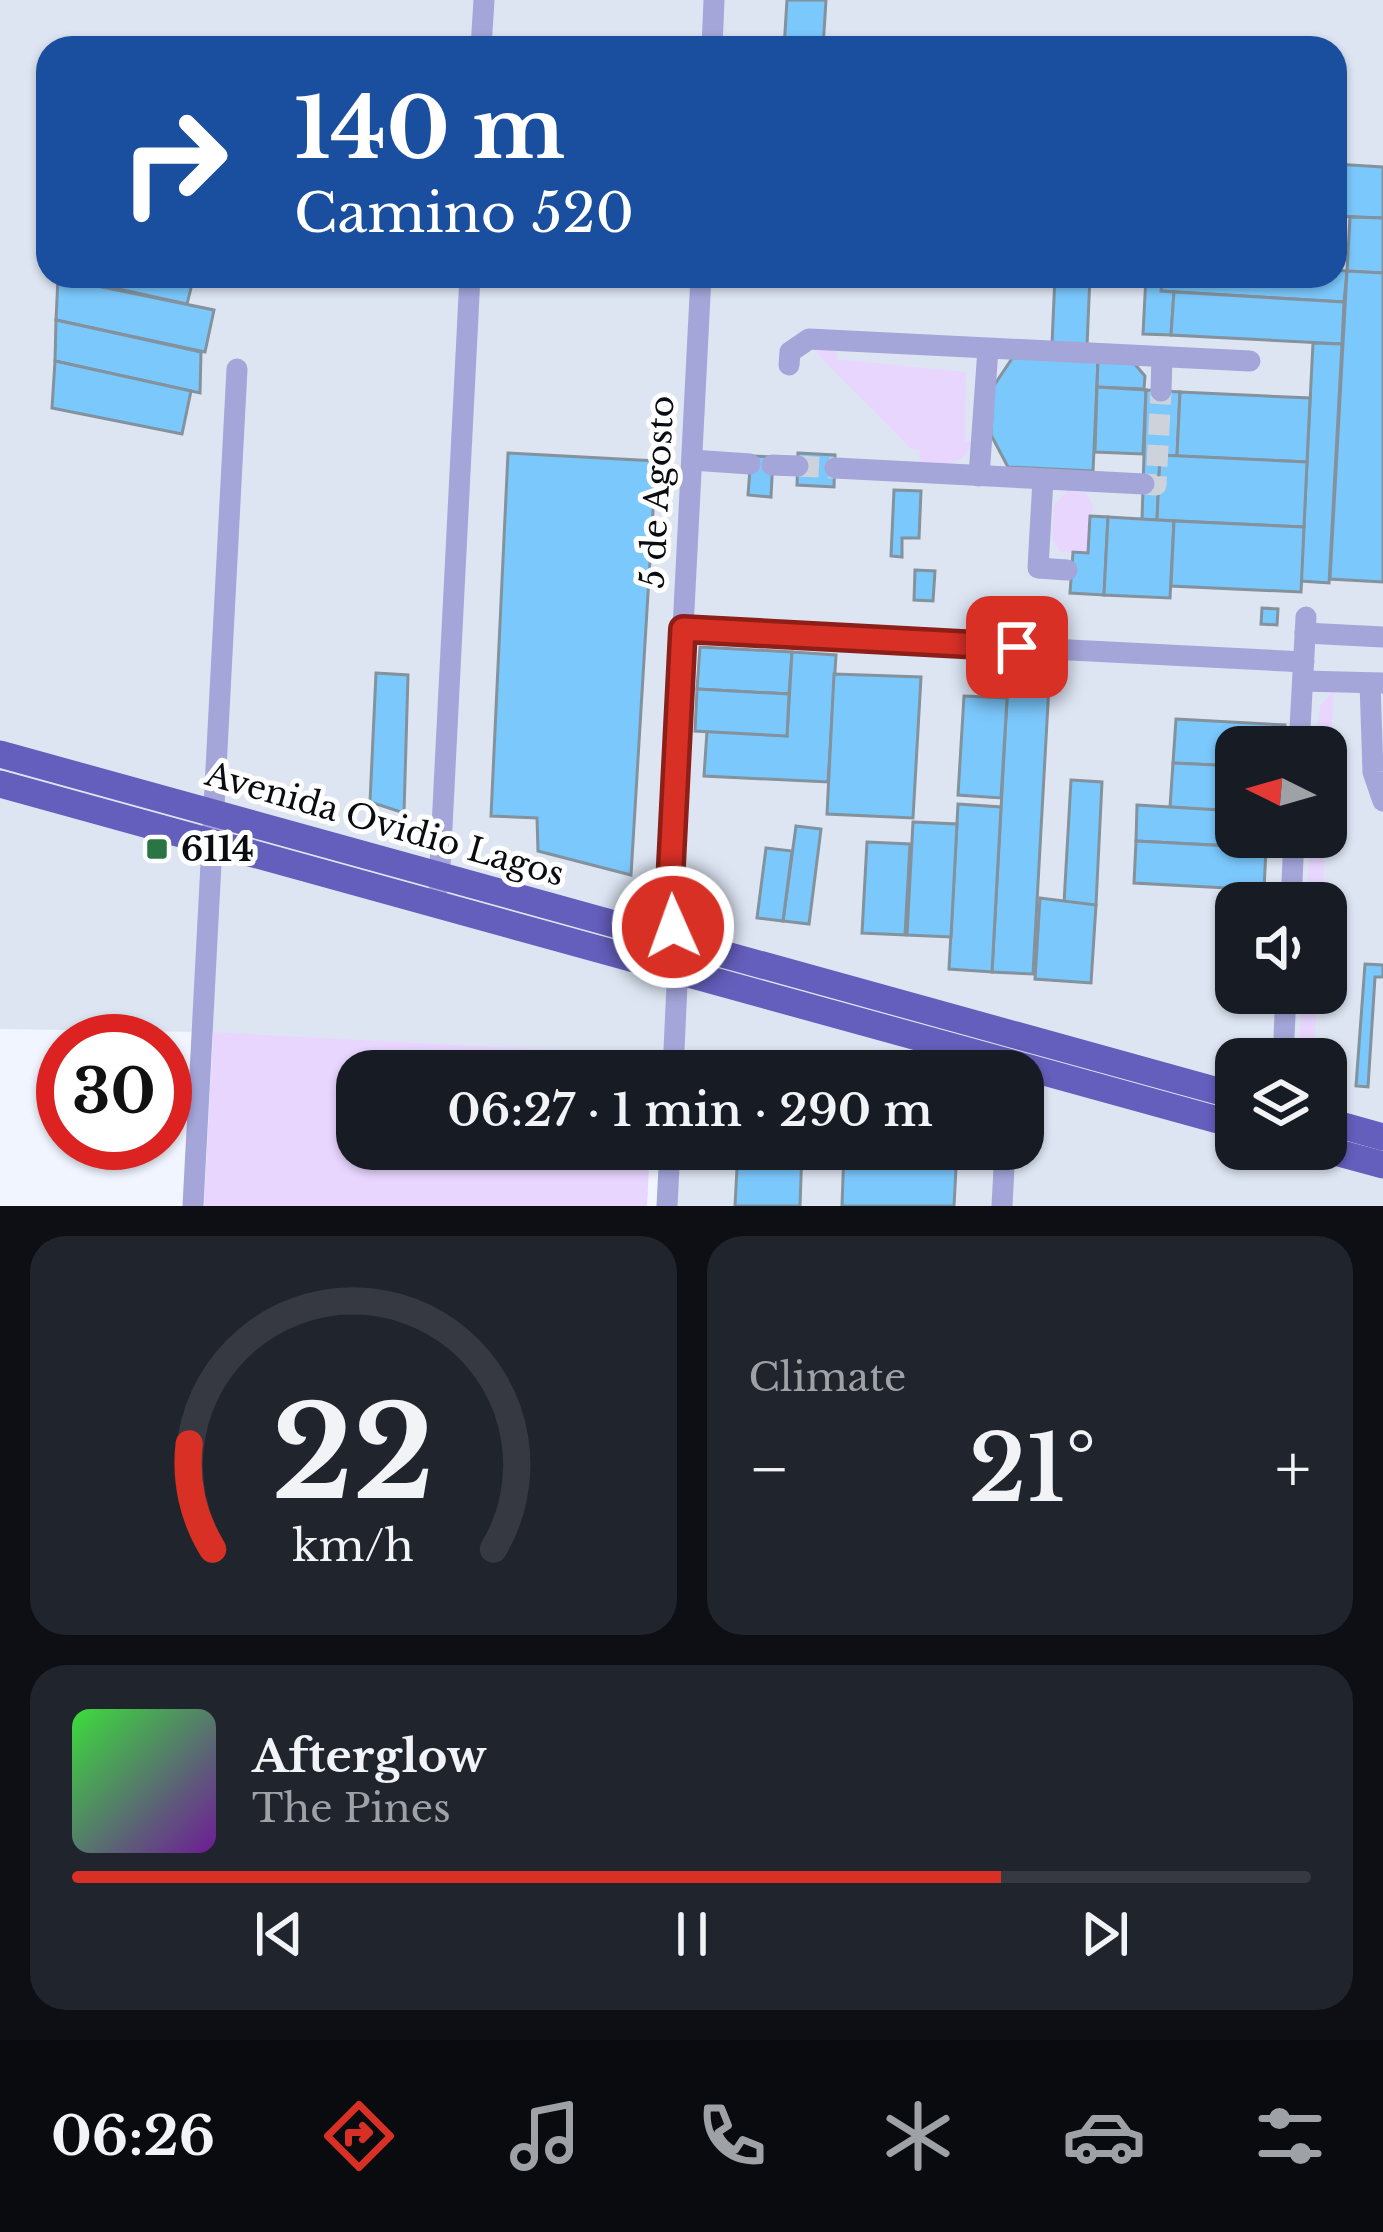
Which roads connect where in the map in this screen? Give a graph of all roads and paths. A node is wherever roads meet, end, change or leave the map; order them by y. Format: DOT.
graph roads {
  1 [pos="484,0"];
  2 [pos="715,0"];
  3 [pos="482,36"];
  4 [pos="713,36"];
  5 [pos="469,288"];
  6 [pos="700,288"];
  7 [pos="988,349"];
  8 [pos="1162,357"];
  9 [pos="1250,361"];
  10 [pos="789,365"];
  11 [pos="238,369"];
  12 [pos="1160,391"];
  13 [pos="692,460"];
  14 [pos="798,466"];
  15 [pos="835,468"];
  16 [pos="979,476"];
  17 [pos="1043,479"];
  18 [pos="1144,484"];
  19 [pos="1066,570"];
  20 [pos="683,629"];
  21 [pos="1383,638"];
  22 [pos="1303,672"];
  23 [pos="1377,683"];
  24 [pos="1300,726"];
  25 [pos="0,754"];
  26 [pos="0,784"];
  27 [pos="1383,801"];
  28 [pos="213,828"];
  29 [pos="439,891"];
  30 [pos="675,956"];
  31 [pos="673,1050"];
  32 [pos="989,1050"];
  33 [pos="1044,1062"];
  34 [pos="1044,1067"];
  35 [pos="1215,1092"];
  36 [pos="1215,1119"];
  37 [pos="1347,1126"];
  38 [pos="1383,1137"];
  39 [pos="1347,1155"];
  40 [pos="1383,1165"];
  41 [pos="669,1170"];
  42 [pos="1004,1170"];
  43 [pos="193,1206"];
  44 [pos="667,1206"];
  45 [pos="1002,1206"];
  1 -- 3 [label="street"];
  2 -- 4 [label="street"];
  5 -- 29 [label="street"];
  6 -- 13 [label="street, 5 de Agosto"];
  7 -- 8 [label="street"];
  7 -- 10 [label="street"];
  7 -- 16 [label="street"];
  8 -- 9 [label="street"];
  8 -- 12 [label="street"];
  11 -- 28 [label="street"];
  13 -- 14 [label="street"];
  13 -- 20 [label="street, 5 de Agosto"];
  15 -- 16 [label="street"];
  16 -- 17 [label="street"];
  17 -- 18 [label="street"];
  17 -- 19 [label="street"];
  20 -- 22 [label="street"];
  20 -- 30 [label="street, 5 de Agosto"];
  21 -- 22 [label="street"];
  22 -- 23 [label="street"];
  22 -- 24 [label="street"];
  23 -- 27 [label="street"];
  25 -- 28 [label="main road, Avenida Ovidio Lagos"];
  26 -- 28 [label="main road, Avenida Ovidio Lagos"];
  28 -- 29 [label="main road, Avenida Ovidio Lagos"];
  28 -- 43 [label="street"];
  29 -- 30 [label="main road, Avenida Ovidio Lagos"];
  30 -- 31 [label="street, 5 de Agosto"];
  30 -- 32 [label="main road, Avenida Ovidio Lagos"];
  33 -- 35 [label="main road, Avenida Ovidio Lagos"];
  34 -- 36 [label="main road, Avenida Ovidio Lagos"];
  37 -- 38 [label="main road"];
  39 -- 40 [label="main road"];
  41 -- 44 [label="street"];
  42 -- 45 [label="street"];
}
